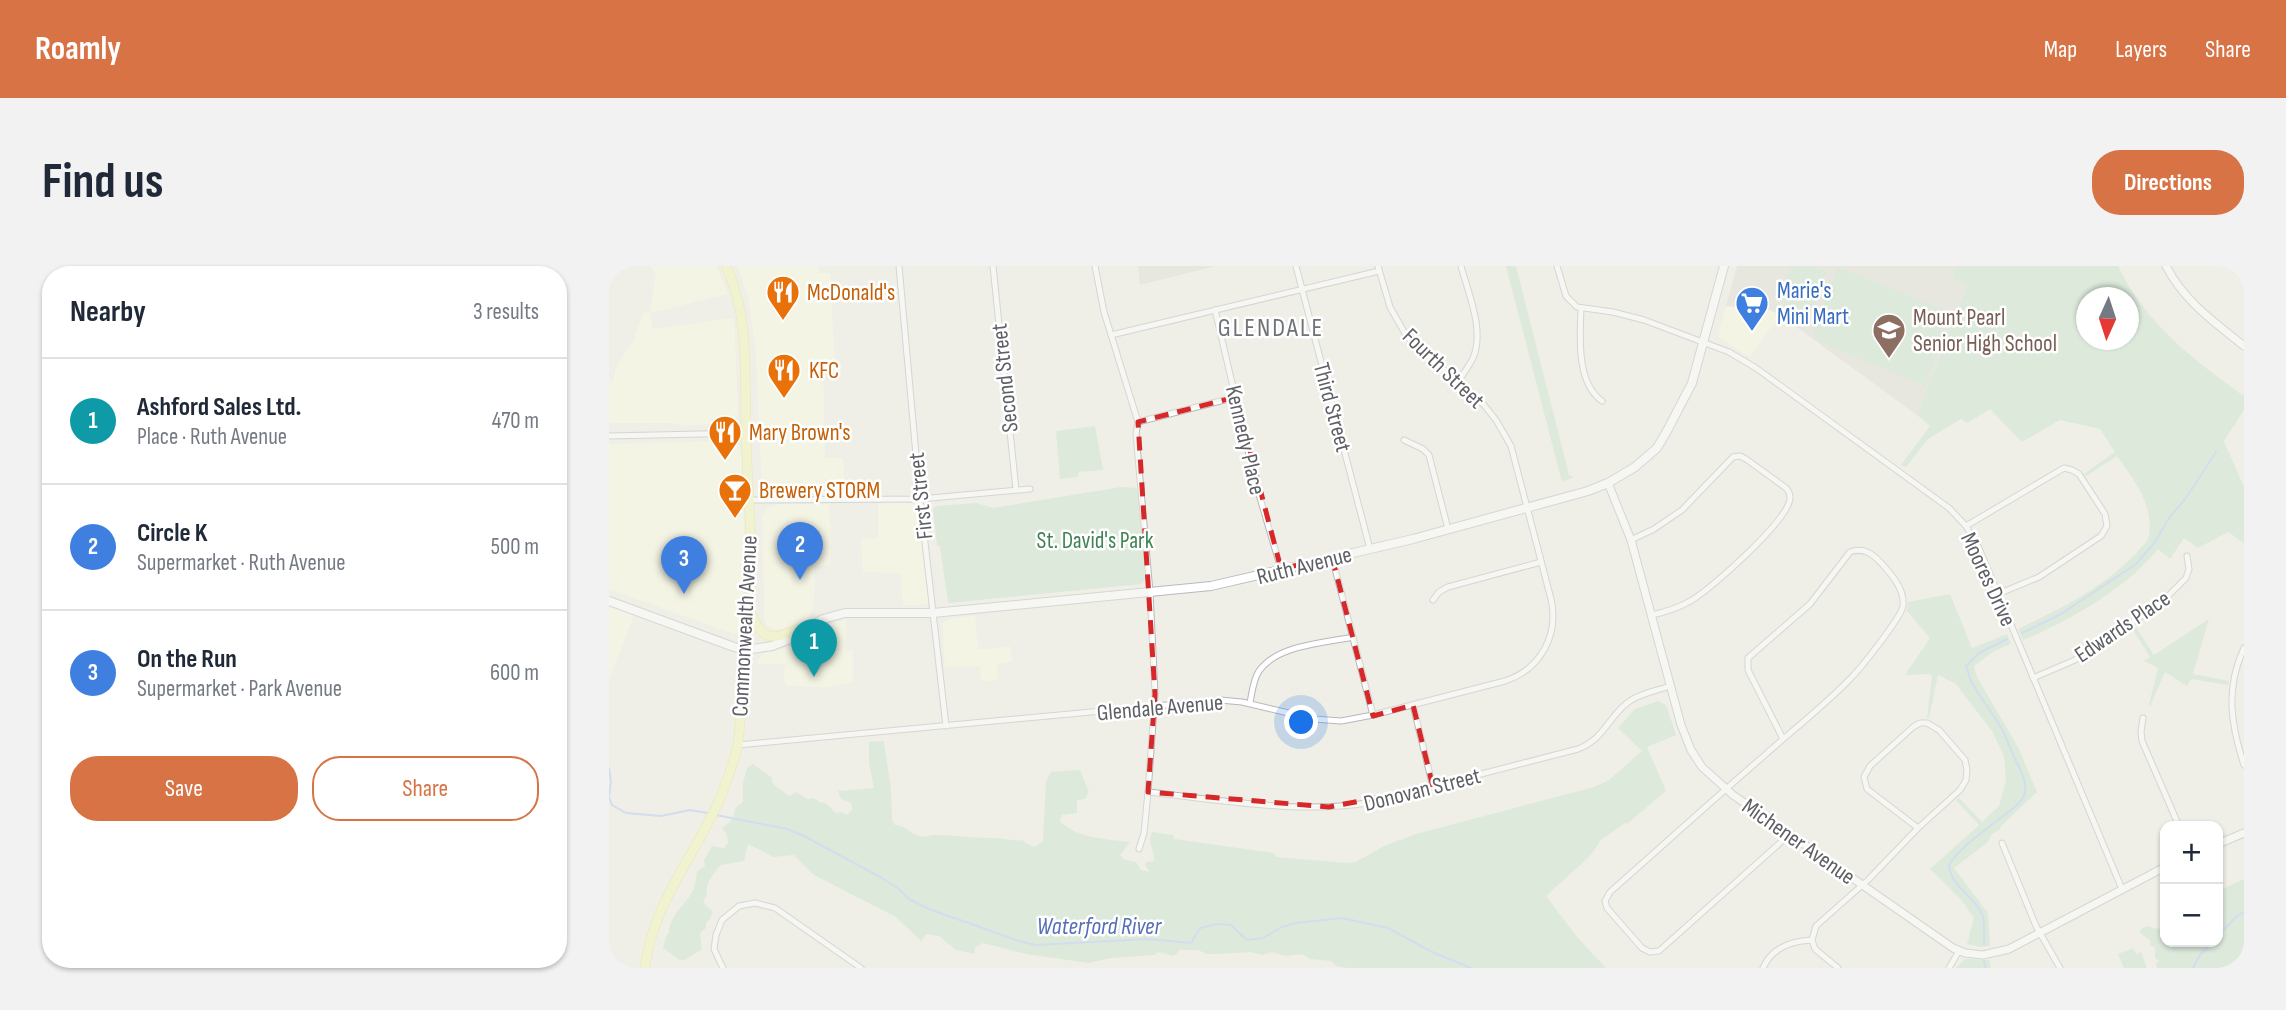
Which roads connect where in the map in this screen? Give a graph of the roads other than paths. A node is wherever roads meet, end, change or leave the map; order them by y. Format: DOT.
graph roads {
  1 [pos="726,266"];
  2 [pos="899,266"];
  3 [pos="993,266"];
  4 [pos="1095,266"];
  5 [pos="1296,266"];
  6 [pos="1461,266"];
  7 [pos="1557,266"];
  8 [pos="1724,266"];
  9 [pos="2166,266"];
  10 [pos="1379,268"];
  11 [pos="1302,289"];
  12 [pos="1581,308"];
  13 [pos="1215,310"];
  14 [pos="1111,335"];
  15 [pos="1703,343"];
  16 [pos="2244,346"];
  17 [pos="1458,382"];
  18 [pos="1236,397"];
  19 [pos="1602,401"];
  20 [pos="1138,422"];
  21 [pos="746,433"];
  22 [pos="609,436"];
  23 [pos="1404,440"];
  24 [pos="1608,483"];
  25 [pos="1030,489"];
  26 [pos="1016,490"];
  27 [pos="920,499"];
  28 [pos="749,500"];
  29 [pos="1527,508"];
  30 [pos="1966,526"];
  31 [pos="1448,529"];
  32 [pos="1631,540"];
  33 [pos="1370,549"];
  34 [pos="2187,556"];
  35 [pos="1332,557"];
  36 [pos="1541,562"];
  37 [pos="1281,569"];
  38 [pos="1150,592"];
  39 [pos="1998,594"];
  40 [pos="1433,600"];
  41 [pos="609,601"];
  42 [pos="749,611"];
  43 [pos="933,613"];
  44 [pos="1651,615"];
  45 [pos="813,625"];
  46 [pos="1353,637"];
  47 [pos="2244,648"];
  48 [pos="745,650"];
  49 [pos="2033,678"];
  50 [pos="1670,686"];
  51 [pos="1250,703"];
  52 [pos="1413,705"];
  53 [pos="1155,706"];
  54 [pos="1373,716"];
  55 [pos="2143,718"];
  56 [pos="946,726"];
  57 [pos="1783,738"];
  58 [pos="738,745"];
  59 [pos="2244,765"];
  60 [pos="1433,787"];
  61 [pos="1725,789"];
  62 [pos="1148,792"];
  63 [pos="2177,821"];
  64 [pos="1918,828"];
  65 [pos="2244,833"];
  66 [pos="1790,834"];
  67 [pos="2223,842"];
  68 [pos="2002,843"];
  69 [pos="1139,849"];
  70 [pos="2160,870"];
  71 [pos="1862,885"];
  72 [pos="2122,889"];
  73 [pos="2040,933"];
  74 [pos="1812,940"];
  75 [pos="1959,951"];
  76 [pos="645,968"];
  77 [pos="723,968"];
  78 [pos="861,968"];
  79 [pos="1763,968"];
  80 [pos="1838,968"];
  81 [pos="1949,968"];
  82 [pos="2060,968"];
  1 -- 21 [label="main road, Commonwealth Avenue"];
  2 -- 27 [label="street, First Street"];
  3 -- 26 [label="street, Second Street"];
  4 -- 14 [label="street"];
  5 -- 11 [label="street, Third Street"];
  6 -- 17 [label="street"];
  7 -- 12 [label="street"];
  8 -- 15 [label="main road, Ruth Avenue"];
  9 -- 16 [label="street"];
  10 -- 11 [label="street"];
  10 -- 17 [label="street, Fourth Street"];
  11 -- 13 [label="street"];
  11 -- 33 [label="street, Third Street"];
  12 -- 15 [label="street, Moores Drive"];
  12 -- 19 [label="street"];
  13 -- 14 [label="street"];
  13 -- 18 [label="street, Kennedy Place"];
  14 -- 20 [label="street"];
  15 -- 24 [label="main road, Ruth Avenue"];
  15 -- 30 [label="street, Moores Drive"];
  17 -- 29 [label="street, Fourth Street"];
  18 -- 20 [label="street"];
  18 -- 37 [label="street, Kennedy Place"];
  20 -- 38 [label="street"];
  21 -- 22 [label="street"];
  21 -- 28 [label="main road, Commonwealth Avenue"];
  23 -- 31 [label="street"];
  24 -- 29 [label="main road, Ruth Avenue"];
  24 -- 32 [label="street, Michener Avenue"];
  25 -- 26 [label="street"];
  26 -- 27 [label="street"];
  27 -- 28 [label="street"];
  27 -- 43 [label="street, First Street"];
  28 -- 42 [label="main road, Commonwealth Avenue"];
  29 -- 31 [label="main road, Ruth Avenue"];
  29 -- 36 [label="street, Glendale Avenue"];
  30 -- 39 [label="street, Moores Drive"];
  30 -- 39 [label="street"];
  31 -- 33 [label="main road, Ruth Avenue"];
  32 -- 44 [label="street, Michener Avenue"];
  32 -- 44 [label="street"];
  33 -- 35 [label="main road, Ruth Avenue"];
  34 -- 49 [label="street, Edwards Place"];
  35 -- 37 [label="main road, Ruth Avenue"];
  35 -- 46 [label="street"];
  36 -- 40 [label="street"];
  36 -- 52 [label="street, Glendale Avenue"];
  37 -- 38 [label="main road, Ruth Avenue"];
  38 -- 43 [label="main road, Ruth Avenue"];
  38 -- 53 [label="street"];
  39 -- 49 [label="street, Moores Drive"];
  41 -- 48 [label="main road"];
  42 -- 45 [label="main road"];
  42 -- 48 [label="main road, Commonwealth Avenue"];
  43 -- 45 [label="main road, Ruth Avenue"];
  43 -- 56 [label="street, First Street"];
  44 -- 50 [label="street, Michener Avenue"];
  45 -- 48 [label="main road, Ruth Avenue"];
  46 -- 51 [label="street"];
  46 -- 54 [label="street"];
  47 -- 59 [label="street"];
  48 -- 58 [label="main road, Commonwealth Avenue"];
  49 -- 72 [label="street, Moores Drive"];
  50 -- 60 [label="street, Donovan Street"];
  50 -- 61 [label="street, Michener Avenue"];
  51 -- 53 [label="street, Glendale Avenue"];
  51 -- 54 [label="street, Glendale Avenue"];
  52 -- 54 [label="street, Glendale Avenue"];
  52 -- 60 [label="street"];
  53 -- 56 [label="street, Glendale Avenue"];
  53 -- 62 [label="street"];
  55 -- 63 [label="street"];
  56 -- 58 [label="street, Glendale Avenue"];
  57 -- 57 [label="street"];
  57 -- 61 [label="street"];
  58 -- 76 [label="main road, Commonwealth Avenue"];
  60 -- 62 [label="street, Donovan Street"];
  61 -- 66 [label="street, Michener Avenue"];
  61 -- 66 [label="street"];
  62 -- 69 [label="street"];
  64 -- 64 [label="street"];
  64 -- 71 [label="street"];
  65 -- 67 [label="street"];
  66 -- 71 [label="street, Michener Avenue"];
  68 -- 73 [label="street"];
  70 -- 72 [label="street, Michener Avenue"];
  71 -- 74 [label="street"];
  71 -- 75 [label="street, Michener Avenue"];
  72 -- 73 [label="street, Michener Avenue"];
  73 -- 75 [label="street, Michener Avenue"];
  73 -- 82 [label="street"];
  74 -- 79 [label="street"];
  74 -- 80 [label="street"];
  75 -- 81 [label="street"];
  77 -- 78 [label="street"];
}
